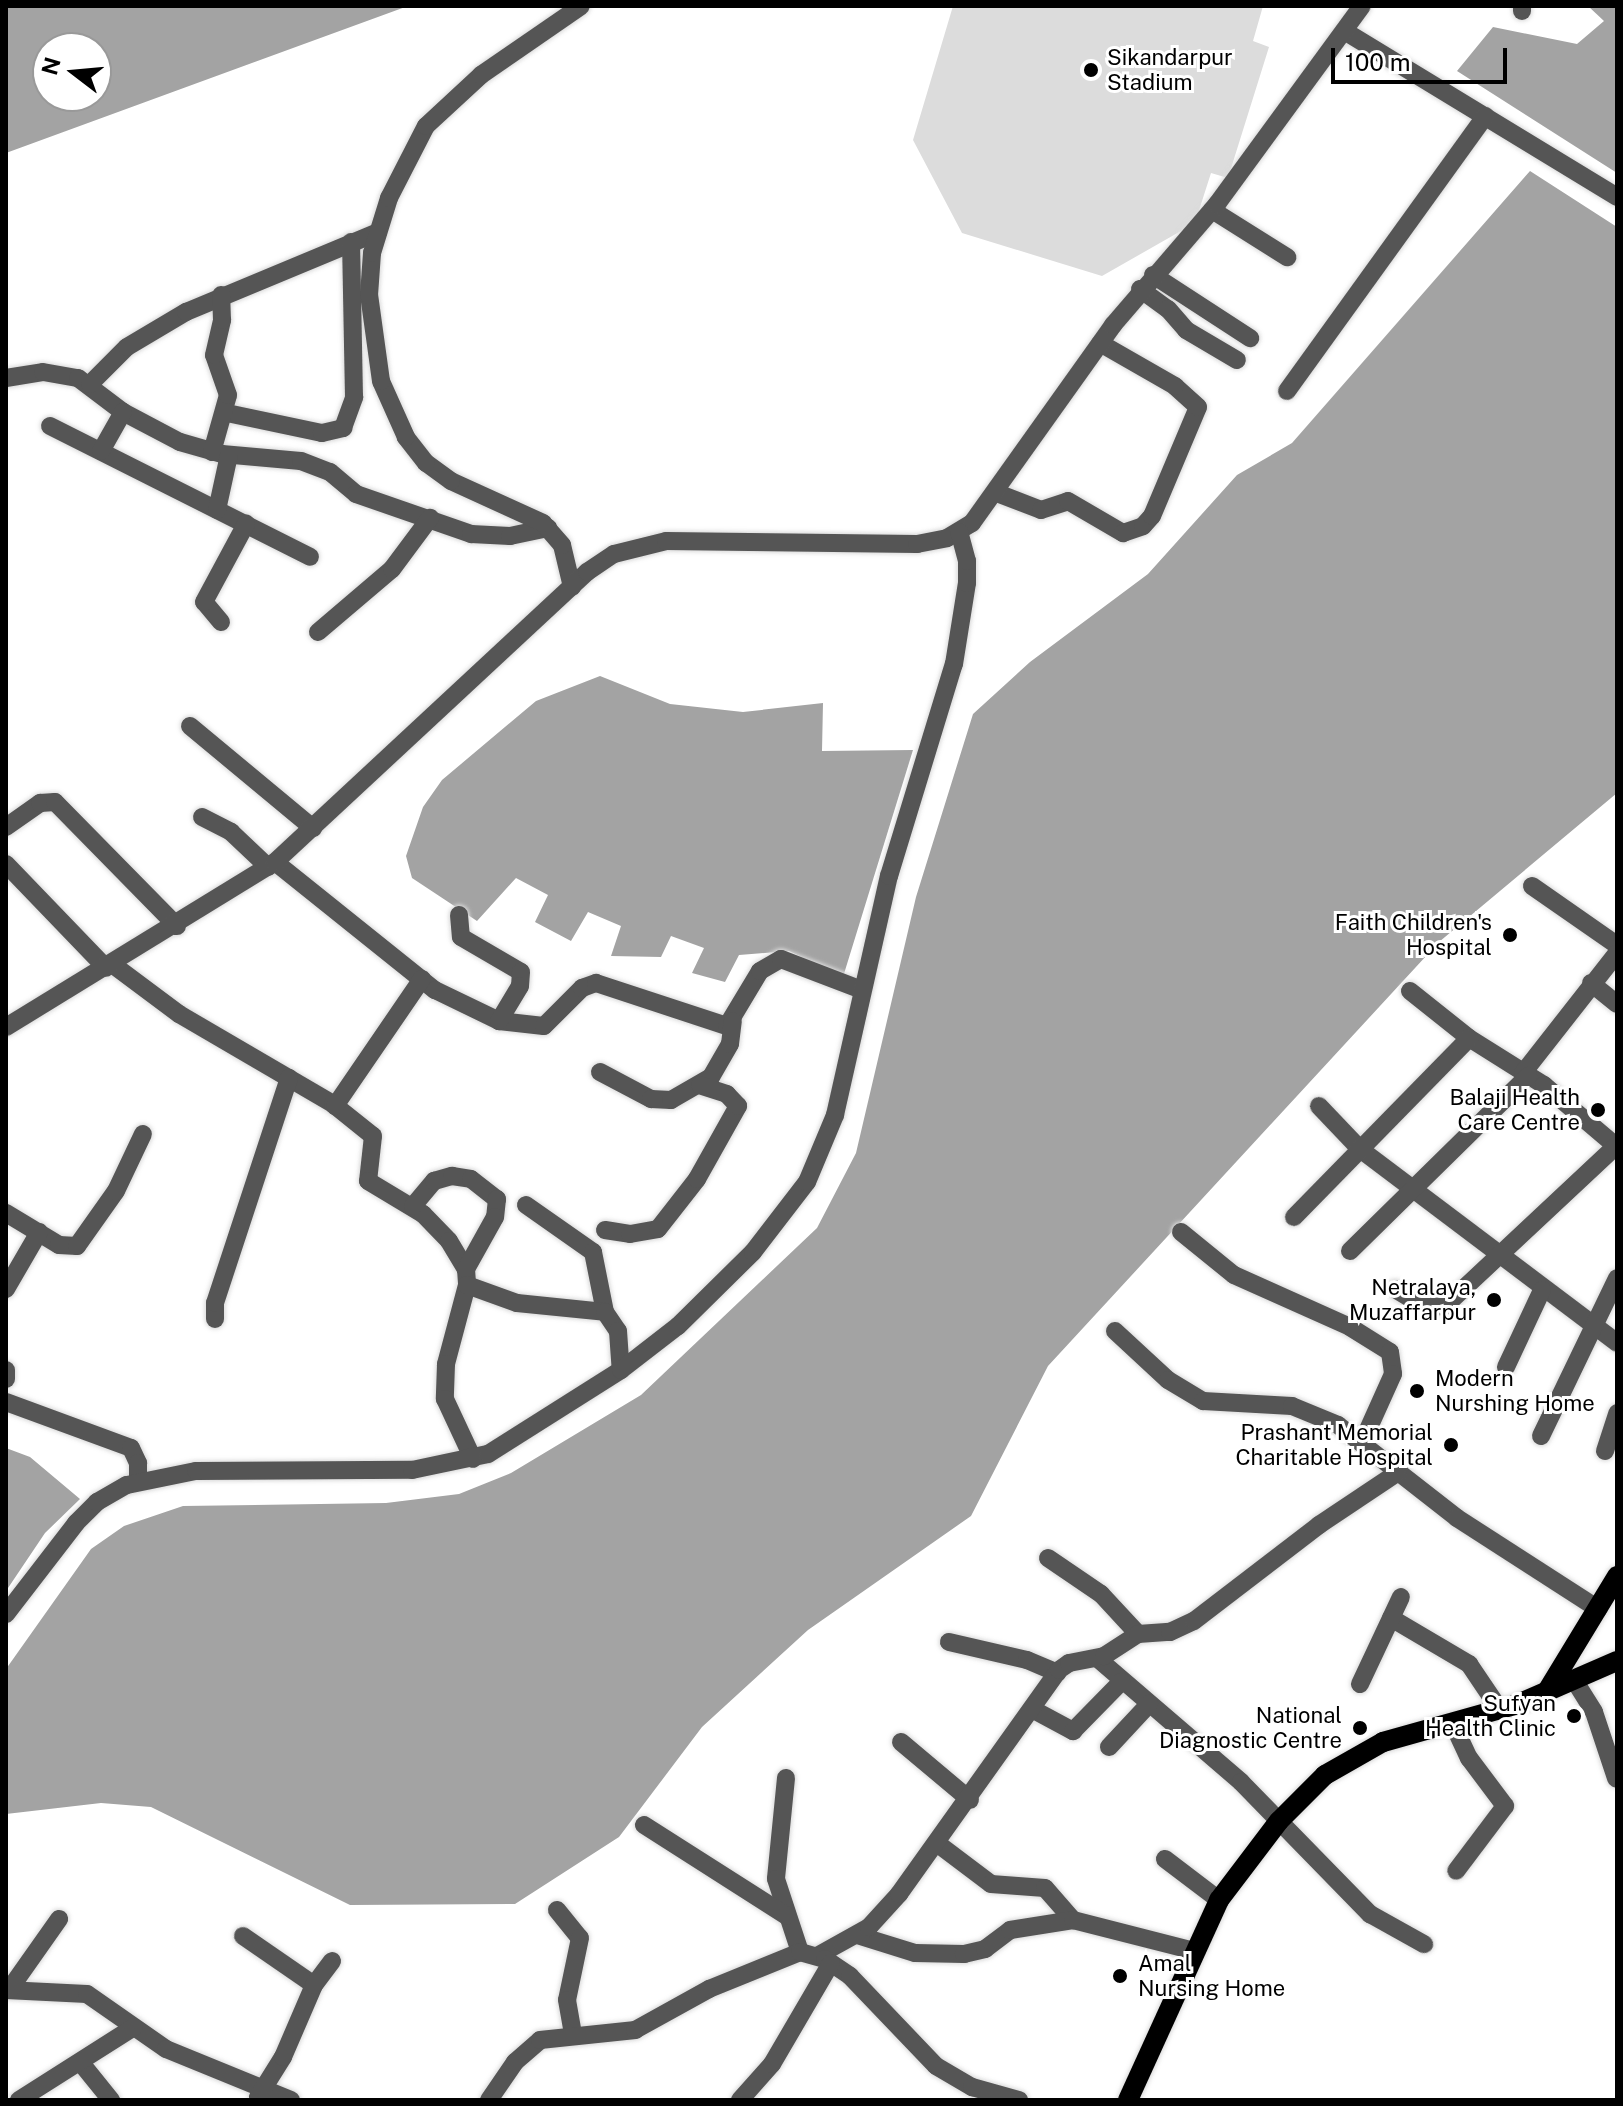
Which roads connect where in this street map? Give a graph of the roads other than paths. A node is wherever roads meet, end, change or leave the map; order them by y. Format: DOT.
graph roads {
  1 [pos="581,6"];
  2 [pos="1362,6"];
  3 [pos="1346,32"];
  4 [pos="1485,116"];
  5 [pos="1617,197"];
  6 [pos="1212,210"];
  7 [pos="378,232"];
  8 [pos="351,242"];
  9 [pos="1287,257"];
  10 [pos="1146,282"];
  11 [pos="221,295"];
  12 [pos="1250,338"];
  13 [pos="1100,343"];
  14 [pos="1237,360"];
  15 [pos="6,378"];
  16 [pos="90,384"];
  17 [pos="1287,391"];
  18 [pos="123,412"];
  19 [pos="227,413"];
  20 [pos="50,426"];
  21 [pos="101,451"];
  22 [pos="220,454"];
  23 [pos="997,493"];
  24 [pos="217,510"];
  25 [pos="430,518"];
  26 [pos="246,524"];
  27 [pos="548,528"];
  28 [pos="959,532"];
  29 [pos="310,557"];
  30 [pos="572,587"];
  31 [pos="221,622"];
  32 [pos="318,632"];
  33 [pos="190,726"];
  34 [pos="202,817"];
  35 [pos="6,827"];
  36 [pos="313,828"];
  37 [pos="6,864"];
  38 [pos="272,864"];
  39 [pos="1532,886"];
  40 [pos="459,915"];
  41 [pos="177,926"];
  42 [pos="1617,945"];
  43 [pos="1617,953"];
  44 [pos="109,966"];
  45 [pos="422,979"];
  46 [pos="1591,983"];
  47 [pos="862,990"];
  48 [pos="1410,991"];
  49 [pos="1617,1004"];
  50 [pos="499,1021"];
  51 [pos="733,1021"];
  52 [pos="6,1027"];
  53 [pos="1469,1038"];
  54 [pos="600,1072"];
  55 [pos="1526,1074"];
  56 [pos="289,1078"];
  57 [pos="700,1085"];
  58 [pos="335,1106"];
  59 [pos="1319,1106"];
  60 [pos="143,1134"];
  61 [pos="1616,1146"];
  62 [pos="1360,1149"];
  63 [pos="1414,1190"];
  64 [pos="526,1205"];
  65 [pos="413,1206"];
  66 [pos="6,1213"];
  67 [pos="1294,1217"];
  68 [pos="605,1230"];
  69 [pos="39,1232"];
  70 [pos="1181,1232"];
  71 [pos="1350,1251"];
  72 [pos="1500,1257"];
  73 [pos="466,1277"];
  74 [pos="1617,1278"];
  75 [pos="6,1289"];
  76 [pos="1395,1289"];
  77 [pos="1542,1290"];
  78 [pos="605,1312"];
  79 [pos="215,1319"];
  80 [pos="1592,1326"];
  81 [pos="1115,1331"];
  82 [pos="1617,1343"];
  83 [pos="1506,1367"];
  84 [pos="6,1370"];
  85 [pos="621,1370"];
  86 [pos="6,1379"];
  87 [pos="6,1402"];
  88 [pos="1617,1413"];
  89 [pos="1541,1436"];
  90 [pos="1362,1443"];
  91 [pos="1605,1451"];
  92 [pos="473,1459"];
  93 [pos="1397,1473"];
  94 [pos="138,1482"];
  95 [pos="1048,1558"];
  96 [pos="1617,1576"];
  97 [pos="1401,1597"];
  98 [pos="1598,1609"];
  99 [pos="6,1614"];
  100 [pos="1391,1618"];
  101 [pos="1138,1634"];
  102 [pos="949,1642"];
  103 [pos="1097,1658"];
  104 [pos="1617,1661"];
  105 [pos="1057,1673"];
  106 [pos="1121,1682"];
  107 [pos="1576,1683"];
  108 [pos="1360,1684"];
  109 [pos="1546,1693"];
  110 [pos="1149,1704"];
  111 [pos="1032,1709"];
  112 [pos="1500,1710"];
  113 [pos="1453,1724"];
  114 [pos="901,1742"];
  115 [pos="1109,1747"];
  116 [pos="786,1778"];
  117 [pos="1616,1778"];
  118 [pos="970,1800"];
  119 [pos="1279,1821"];
  120 [pos="644,1825"];
  121 [pos="938,1844"];
  122 [pos="1165,1859"];
  123 [pos="1456,1871"];
  124 [pos="1219,1900"];
  125 [pos="557,1910"];
  126 [pos="787,1916"];
  127 [pos="59,1919"];
  128 [pos="1073,1920"];
  129 [pos="857,1935"];
  130 [pos="243,1936"];
  131 [pos="1424,1944"];
  132 [pos="1195,1951"];
  133 [pos="816,1957"];
  134 [pos="332,1961"];
  135 [pos="314,1985"];
  136 [pos="8,1990"];
  137 [pos="134,2027"];
  138 [pos="573,2035"];
  139 [pos="81,2063"];
  140 [pos="260,2095"];
  141 [pos="997,2098"];
  142 [pos="492,2099"];
  143 [pos="19,2100"];
  144 [pos="111,2100"];
  145 [pos="291,2100"];
  146 [pos="740,2100"];
  147 [pos="1019,2100"];
  148 [pos="1128,2100"];
  1 -- 7 [label="street"];
  2 -- 3 [label="street"];
  3 -- 4 [label="street"];
  3 -- 6 [label="street"];
  4 -- 5 [label="street"];
  4 -- 17 [label="street"];
  6 -- 9 [label="street"];
  6 -- 10 [label="street"];
  7 -- 8 [label="street"];
  7 -- 27 [label="street"];
  8 -- 11 [label="street"];
  8 -- 19 [label="street"];
  10 -- 12 [label="street"];
  10 -- 13 [label="street"];
  10 -- 14 [label="street"];
  11 -- 16 [label="street"];
  11 -- 19 [label="street"];
  13 -- 23 [label="street"];
  13 -- 23 [label="street"];
  15 -- 16 [label="street"];
  16 -- 18 [label="street"];
  18 -- 21 [label="street"];
  18 -- 22 [label="street"];
  19 -- 22 [label="street"];
  20 -- 21 [label="street"];
  21 -- 24 [label="street"];
  22 -- 24 [label="street"];
  22 -- 25 [label="street"];
  23 -- 28 [label="street"];
  24 -- 26 [label="street"];
  25 -- 27 [label="street"];
  25 -- 32 [label="street"];
  26 -- 29 [label="street"];
  26 -- 31 [label="street"];
  27 -- 30 [label="street"];
  28 -- 30 [label="street"];
  28 -- 47 [label="street"];
  30 -- 36 [label="street"];
  33 -- 36 [label="street"];
  34 -- 38 [label="street"];
  35 -- 41 [label="street"];
  36 -- 38 [label="street"];
  37 -- 44 [label="street"];
  38 -- 41 [label="street"];
  38 -- 45 [label="street"];
  39 -- 42 [label="street"];
  40 -- 50 [label="street"];
  41 -- 44 [label="street"];
  43 -- 46 [label="street"];
  44 -- 52 [label="street"];
  44 -- 56 [label="street"];
  45 -- 50 [label="street"];
  45 -- 58 [label="street"];
  46 -- 49 [label="street"];
  46 -- 55 [label="street"];
  47 -- 51 [label="street"];
  47 -- 85 [label="street"];
  48 -- 53 [label="street"];
  50 -- 51 [label="street"];
  51 -- 57 [label="street"];
  53 -- 55 [label="street"];
  53 -- 62 [label="street"];
  54 -- 57 [label="street"];
  55 -- 61 [label="street"];
  55 -- 63 [label="street"];
  56 -- 58 [label="street"];
  56 -- 79 [label="street"];
  57 -- 68 [label="street"];
  58 -- 65 [label="street"];
  59 -- 62 [label="street"];
  60 -- 69 [label="street"];
  61 -- 72 [label="street"];
  62 -- 63 [label="street"];
  62 -- 67 [label="street"];
  63 -- 71 [label="street"];
  63 -- 72 [label="street"];
  64 -- 78 [label="street"];
  65 -- 73 [label="street"];
  65 -- 73 [label="street"];
  66 -- 69 [label="street"];
  69 -- 75 [label="street"];
  70 -- 90 [label="street"];
  72 -- 76 [label="street"];
  72 -- 77 [label="street"];
  73 -- 78 [label="street"];
  73 -- 92 [label="street"];
  74 -- 80 [label="street"];
  77 -- 80 [label="street"];
  77 -- 83 [label="street"];
  78 -- 85 [label="street"];
  80 -- 82 [label="street"];
  80 -- 89 [label="street"];
  81 -- 90 [label="street"];
  84 -- 86 [label="street"];
  85 -- 92 [label="street"];
  87 -- 94 [label="street"];
  88 -- 91 [label="street"];
  90 -- 93 [label="street"];
  92 -- 94 [label="street"];
  93 -- 98 [label="street"];
  93 -- 101 [label="street"];
  94 -- 99 [label="street"];
  95 -- 101 [label="street"];
  96 -- 98 [label="main road"];
  97 -- 100 [label="street"];
  98 -- 109 [label="main road"];
  100 -- 108 [label="street"];
  100 -- 112 [label="street"];
  101 -- 103 [label="street"];
  102 -- 105 [label="street"];
  103 -- 105 [label="street"];
  103 -- 106 [label="street"];
  104 -- 107 [label="main road"];
  105 -- 111 [label="street"];
  106 -- 110 [label="street"];
  106 -- 111 [label="street"];
  107 -- 109 [label="main road"];
  107 -- 117 [label="street"];
  109 -- 112 [label="main road"];
  110 -- 115 [label="street"];
  110 -- 119 [label="street"];
  111 -- 118 [label="street"];
  112 -- 113 [label="main road"];
  113 -- 119 [label="main road"];
  113 -- 123 [label="street"];
  114 -- 118 [label="street"];
  116 -- 126 [label="street"];
  118 -- 121 [label="street"];
  119 -- 124 [label="main road"];
  119 -- 131 [label="street"];
  120 -- 126 [label="street"];
  121 -- 128 [label="street"];
  121 -- 129 [label="street"];
  122 -- 124 [label="street"];
  124 -- 132 [label="main road"];
  125 -- 138 [label="street"];
  126 -- 133 [label="street"];
  127 -- 136 [label="street"];
  128 -- 129 [label="street"];
  128 -- 132 [label="street"];
  129 -- 133 [label="street"];
  130 -- 135 [label="street"];
  132 -- 148 [label="main road"];
  133 -- 138 [label="street"];
  133 -- 141 [label="street"];
  133 -- 146 [label="street"];
  134 -- 135 [label="street"];
  135 -- 140 [label="street"];
  136 -- 137 [label="street"];
  137 -- 139 [label="street"];
  137 -- 140 [label="street"];
  138 -- 142 [label="street"];
  139 -- 143 [label="street"];
  139 -- 144 [label="street"];
  140 -- 145 [label="street"];
  141 -- 147 [label="street"];
}
